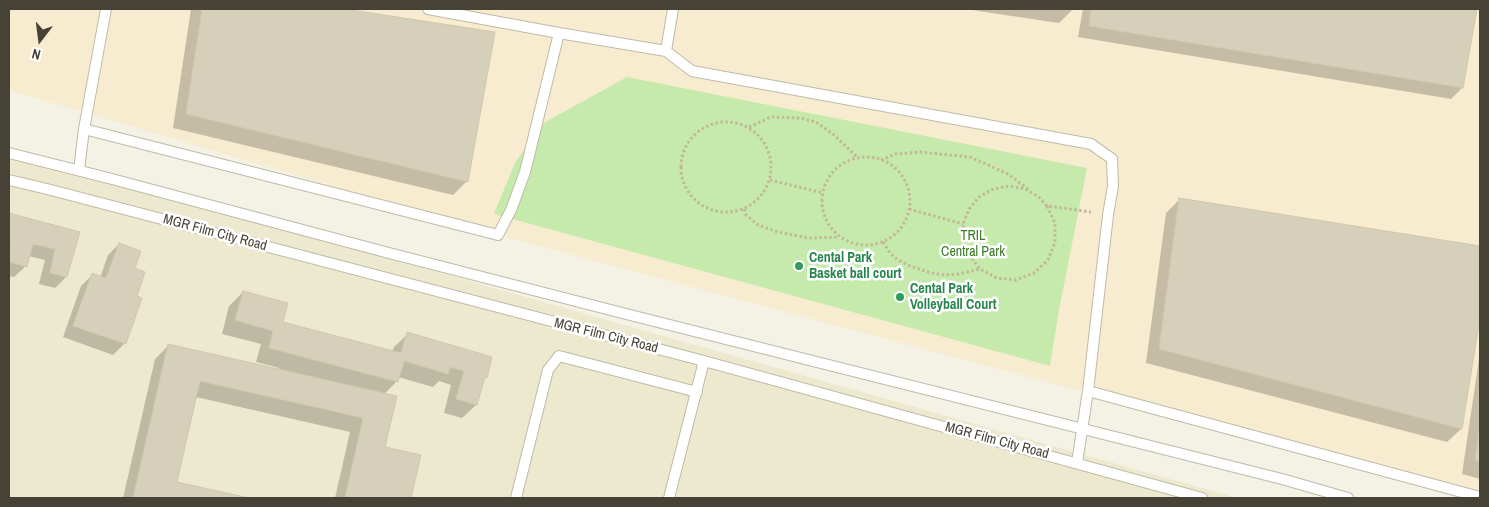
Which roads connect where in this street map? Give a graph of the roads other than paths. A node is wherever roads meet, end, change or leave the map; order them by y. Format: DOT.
graph roads {
  1 [pos="106,9"];
  2 [pos="428,9"];
  3 [pos="673,9"];
  4 [pos="559,33"];
  5 [pos="666,51"];
  6 [pos="84,129"];
  7 [pos="9,153"];
  8 [pos="79,170"];
  9 [pos="9,180"];
  10 [pos="704,361"];
  11 [pos="1088,391"];
  12 [pos="697,392"];
  13 [pos="1082,430"];
  14 [pos="1078,463"];
  15 [pos="1480,497"];
  16 [pos="516,498"];
  17 [pos="669,498"];
  18 [pos="1202,498"];
  19 [pos="1348,498"];
  1 -- 6 [label="lane"];
  2 -- 4 [label="lane"];
  3 -- 5 [label="lane"];
  4 -- 5 [label="lane"];
  4 -- 6 [label="lane"];
  5 -- 11 [label="lane"];
  6 -- 8 [label="lane"];
  7 -- 8 [label="lane"];
  8 -- 13 [label="lane"];
  9 -- 10 [label="lane, MGR Film City Road"];
  10 -- 12 [label="lane"];
  10 -- 14 [label="lane, MGR Film City Road"];
  11 -- 13 [label="lane"];
  11 -- 15 [label="lane"];
  12 -- 16 [label="lane"];
  12 -- 17 [label="lane"];
  13 -- 14 [label="lane"];
  13 -- 19 [label="lane"];
  14 -- 18 [label="lane, MGR Film City Road"];
}
